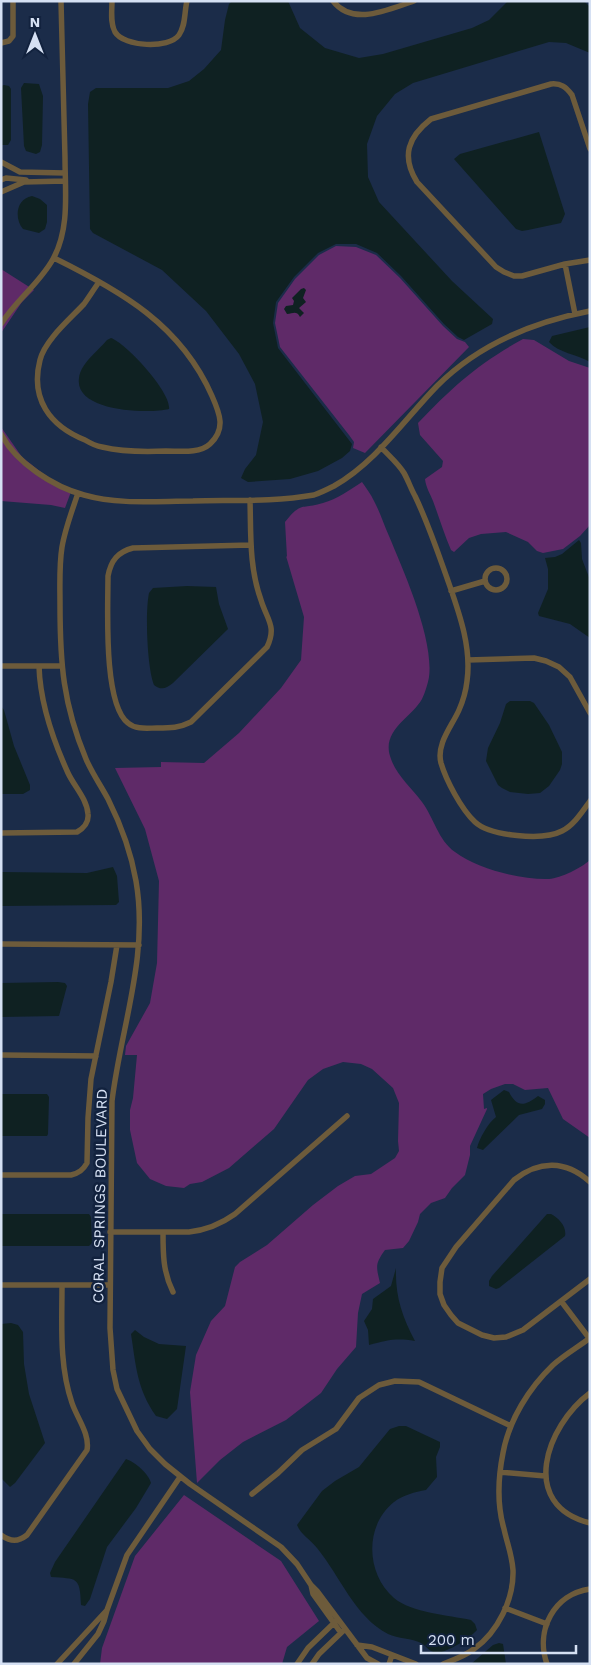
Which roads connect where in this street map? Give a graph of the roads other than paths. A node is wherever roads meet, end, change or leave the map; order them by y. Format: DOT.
graph roads {
  1 [pos="14,1"];
  2 [pos="61,1"];
  3 [pos="112,1"];
  4 [pos="187,1"];
  5 [pos="333,1"];
  6 [pos="414,1"];
  7 [pos="1,43"];
  8 [pos="590,149"];
  9 [pos="1,162"];
  10 [pos="65,173"];
  11 [pos="1,180"];
  12 [pos="36,181"];
  13 [pos="65,181"];
  14 [pos="1,192"];
  15 [pos="54,258"];
  16 [pos="590,260"];
  17 [pos="565,264"];
  18 [pos="99,282"];
  19 [pos="590,311"];
  20 [pos="575,314"];
  21 [pos="1,324"];
  22 [pos="1,434"];
  23 [pos="381,447"];
  24 [pos="78,493"];
  25 [pos="250,500"];
  26 [pos="251,545"];
  27 [pos="485,581"];
  28 [pos="451,591"];
  29 [pos="468,660"];
  30 [pos="1,666"];
  31 [pos="39,666"];
  32 [pos="61,666"];
  33 [pos="590,713"];
  34 [pos="590,801"];
  35 [pos="1,833"];
  36 [pos="1,944"];
  37 [pos="117,945"];
  38 [pos="139,945"];
  39 [pos="1,1055"];
  40 [pos="96,1056"];
  41 [pos="347,1116"];
  42 [pos="1,1175"];
  43 [pos="590,1182"];
  44 [pos="110,1232"];
  45 [pos="162,1232"];
  46 [pos="590,1279"];
  47 [pos="1,1285"];
  48 [pos="62,1285"];
  49 [pos="110,1285"];
  50 [pos="173,1292"];
  51 [pos="561,1301"];
  52 [pos="589,1338"];
  53 [pos="590,1393"];
  54 [pos="511,1426"];
  55 [pos="500,1472"];
  56 [pos="544,1476"];
  57 [pos="180,1477"];
  58 [pos="252,1494"];
  59 [pos="590,1523"];
  60 [pos="1,1535"];
  61 [pos="590,1589"];
  62 [pos="505,1608"];
  63 [pos="107,1610"];
  64 [pos="336,1621"];
  65 [pos="547,1624"];
  66 [pos="343,1631"];
  67 [pos="357,1645"];
  68 [pos="392,1655"];
  69 [pos="57,1664"];
  70 [pos="74,1664"];
  71 [pos="297,1664"];
  72 [pos="312,1664"];
  73 [pos="378,1664"];
  74 [pos="389,1664"];
  75 [pos="416,1664"];
  76 [pos="443,1664"];
  77 [pos="547,1664"];
  1 -- 7 [label="street"];
  2 -- 10 [label="street"];
  3 -- 4 [label="street"];
  5 -- 6 [label="street"];
  8 -- 17 [label="street"];
  9 -- 10 [label="street"];
  10 -- 13 [label="street"];
  11 -- 12 [label="street"];
  12 -- 13 [label="street"];
  12 -- 14 [label="street"];
  13 -- 15 [label="street"];
  15 -- 18 [label="street"];
  15 -- 21 [label="street"];
  16 -- 17 [label="street"];
  17 -- 20 [label="street"];
  18 -- 18 [label="street"];
  19 -- 20 [label="street"];
  20 -- 23 [label="street"];
  22 -- 24 [label="street"];
  23 -- 25 [label="street"];
  23 -- 28 [label="street"];
  24 -- 25 [label="street"];
  24 -- 32 [label="street, CORAL SPRINGS BOULEVARD"];
  25 -- 26 [label="street"];
  26 -- 26 [label="street"];
  27 -- 28 [label="street"];
  28 -- 29 [label="street"];
  29 -- 33 [label="street"];
  29 -- 34 [label="street"];
  30 -- 31 [label="street"];
  31 -- 32 [label="street"];
  31 -- 35 [label="street"];
  32 -- 38 [label="street, CORAL SPRINGS BOULEVARD"];
  36 -- 37 [label="street"];
  37 -- 38 [label="street"];
  37 -- 40 [label="street"];
  38 -- 44 [label="street, CORAL SPRINGS BOULEVARD"];
  39 -- 40 [label="street"];
  40 -- 42 [label="street"];
  41 -- 45 [label="street"];
  43 -- 51 [label="street"];
  44 -- 45 [label="street"];
  44 -- 49 [label="street, CORAL SPRINGS BOULEVARD"];
  45 -- 50 [label="street"];
  46 -- 51 [label="street"];
  47 -- 48 [label="street"];
  48 -- 49 [label="street"];
  48 -- 60 [label="street"];
  49 -- 57 [label="street, CORAL SPRINGS BOULEVARD"];
  51 -- 52 [label="street"];
  52 -- 54 [label="street"];
  53 -- 56 [label="street"];
  54 -- 55 [label="street"];
  54 -- 58 [label="street"];
  55 -- 56 [label="street"];
  55 -- 62 [label="street"];
  56 -- 59 [label="street"];
  57 -- 63 [label="street"];
  57 -- 64 [label="street, CORAL SPRINGS BOULEVARD"];
  61 -- 65 [label="street"];
  62 -- 65 [label="street"];
  62 -- 76 [label="street"];
  63 -- 69 [label="street"];
  63 -- 70 [label="street"];
  64 -- 66 [label="street, CORAL SPRINGS BOULEVARD"];
  64 -- 71 [label="street"];
  65 -- 77 [label="street"];
  66 -- 67 [label="street, CORAL SPRINGS BOULEVARD"];
  66 -- 72 [label="street"];
  67 -- 68 [label="street"];
  67 -- 73 [label="street, CORAL SPRINGS BOULEVARD"];
  68 -- 74 [label="street"];
  68 -- 75 [label="street"];
}
